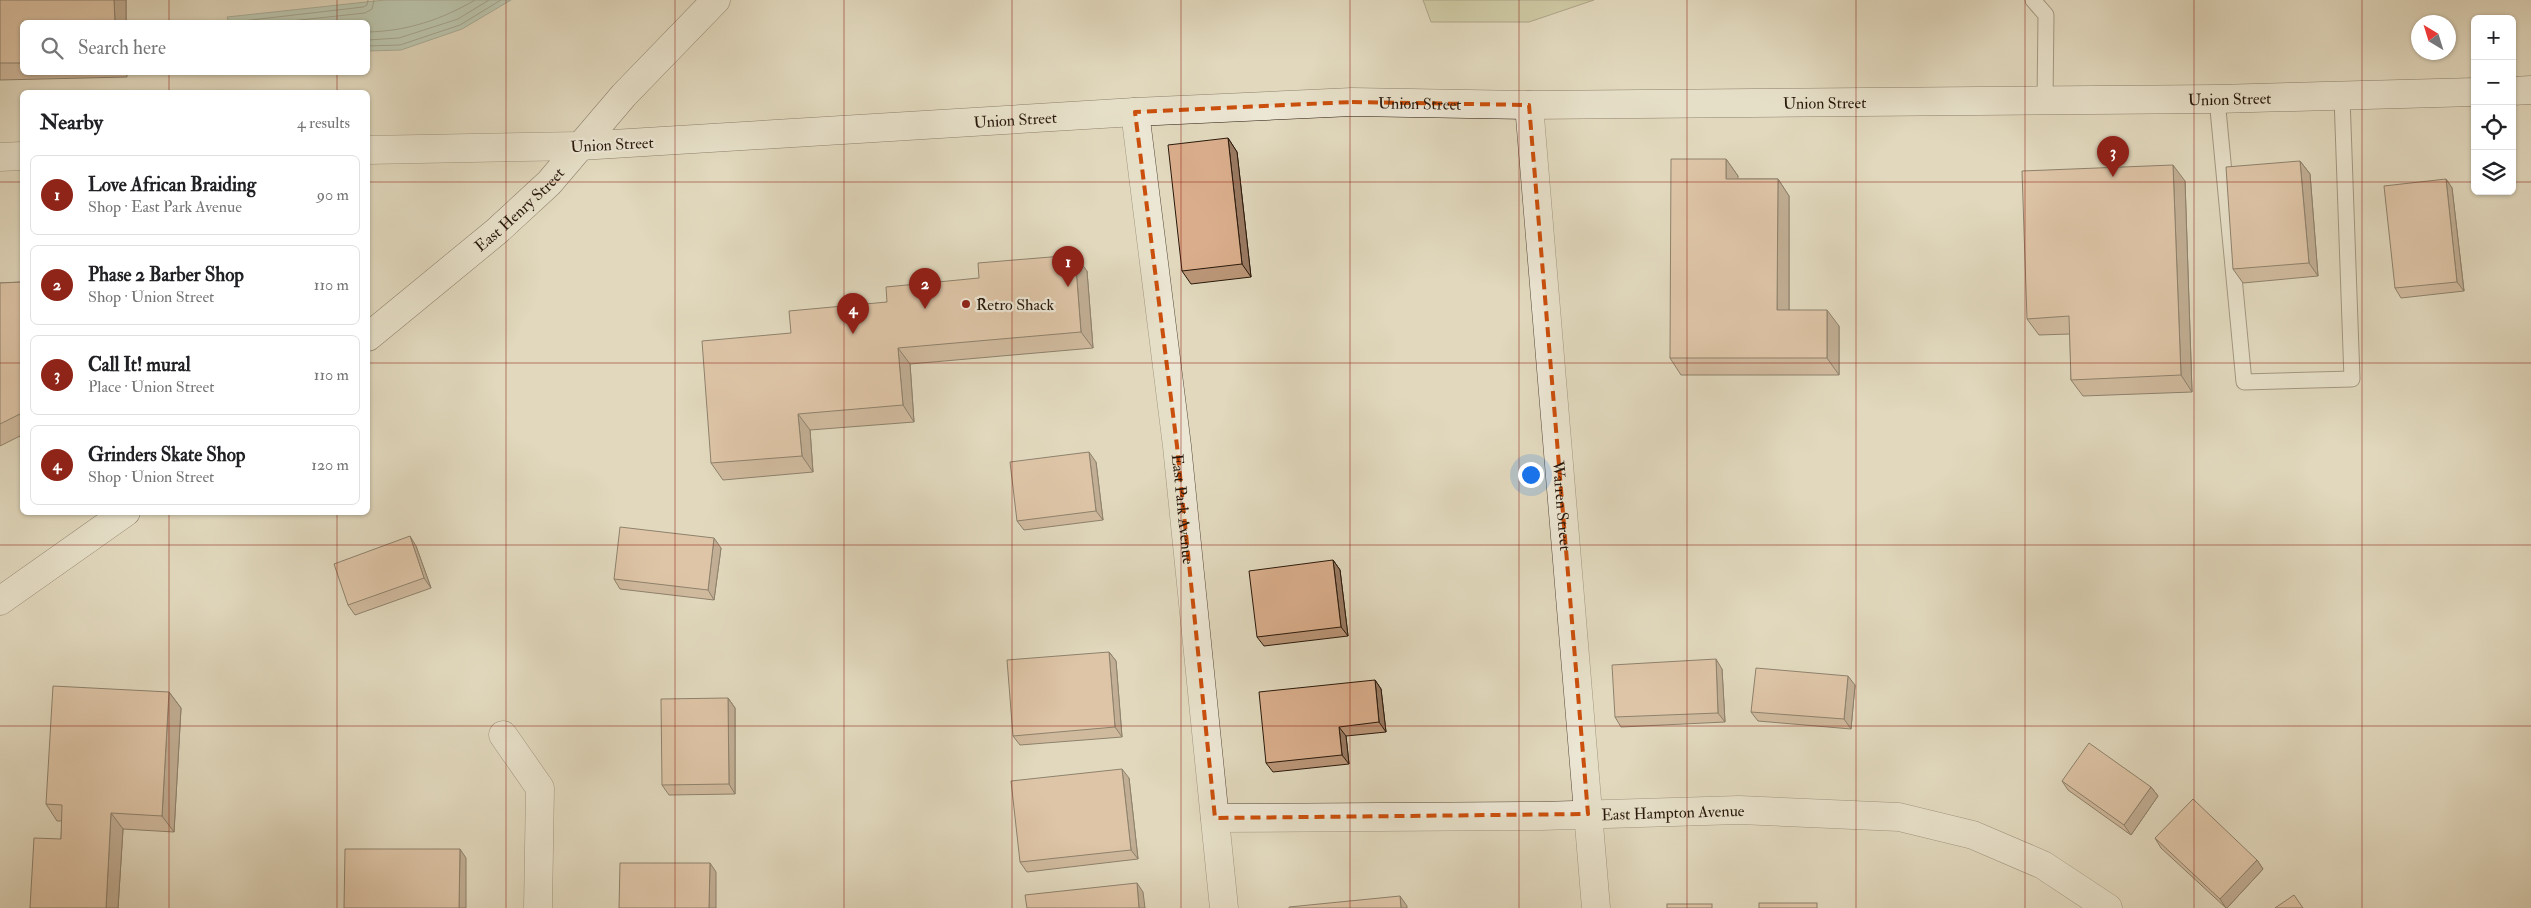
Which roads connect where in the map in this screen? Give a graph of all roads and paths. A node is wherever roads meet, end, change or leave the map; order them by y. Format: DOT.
graph roads {
  1 [pos="716,0"];
  2 [pos="2033,0"];
  3 [pos="2531,90"];
  4 [pos="2516,91"];
  5 [pos="2471,92"];
  6 [pos="2342,97"];
  7 [pos="2218,99"];
  8 [pos="2045,101"];
  9 [pos="1529,105"];
  10 [pos="1135,112"];
  11 [pos="580,146"];
  12 [pos="370,150"];
  13 [pos="20,156"];
  14 [pos="0,157"];
  15 [pos="370,335"];
  16 [pos="122,515"];
  17 [pos="0,602"];
  18 [pos="503,735"];
  19 [pos="1588,814"];
  20 [pos="1215,818"];
  21 [pos="538,908"];
  22 [pos="1224,908"];
  23 [pos="1596,908"];
  24 [pos="2108,908"];
  1 -- 11 [label="street, East Henry Street"];
  2 -- 8 [label="lane"];
  3 -- 4 [label="street"];
  5 -- 6 [label="street, Union Street"];
  6 -- 7 [label="street, Union Street"];
  6 -- 7 [label="lane"];
  7 -- 8 [label="street, Union Street"];
  8 -- 9 [label="street, Union Street"];
  9 -- 10 [label="street, Union Street"];
  9 -- 19 [label="street, Warren Street"];
  10 -- 11 [label="street, Union Street"];
  10 -- 20 [label="street, East Park Avenue"];
  11 -- 12 [label="street, Union Street"];
  11 -- 15 [label="street, East Henry Street"];
  13 -- 14 [label="street"];
  16 -- 17 [label="street"];
  18 -- 21 [label="street"];
  19 -- 20 [label="street, East Hampton Avenue"];
  19 -- 23 [label="street, Warren Street"];
  19 -- 24 [label="street, East Hampton Avenue"];
  20 -- 22 [label="street, East Park Avenue"];
}
